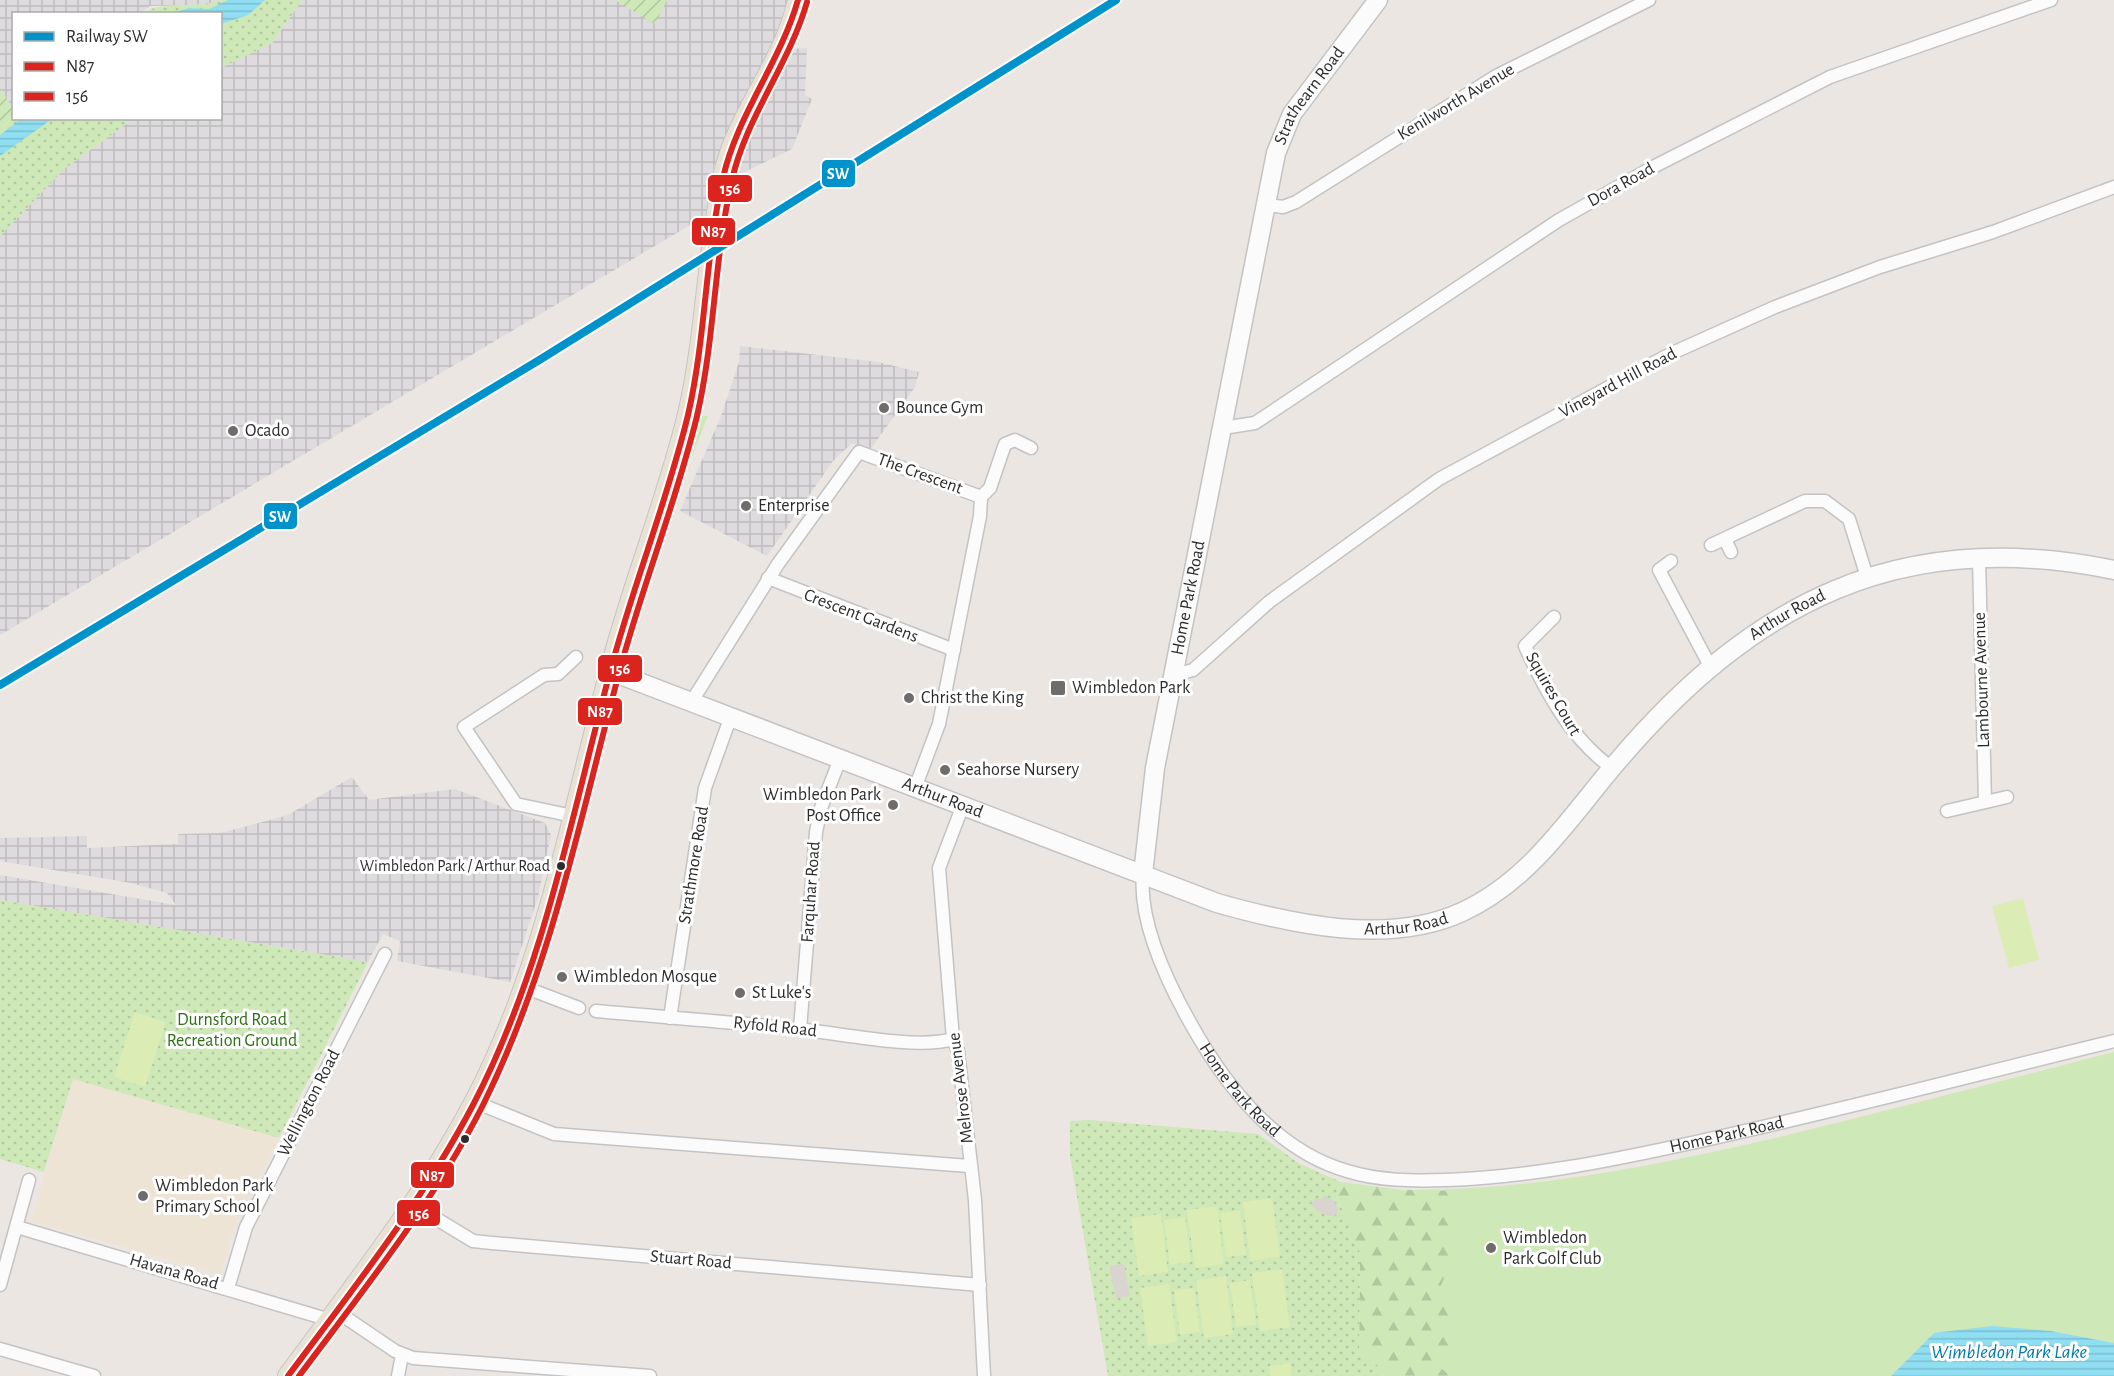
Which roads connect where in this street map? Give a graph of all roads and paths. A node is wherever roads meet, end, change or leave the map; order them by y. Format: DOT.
graph roads {
  1 [pos="798,0"];
  2 [pos="1378,0"];
  3 [pos="1649,0"];
  4 [pos="2051,0"];
  5 [pos="2114,187"];
  6 [pos="1268,205"];
  7 [pos="1223,428"];
  8 [pos="1031,448"];
  9 [pos="981,497"];
  10 [pos="1725,539"];
  11 [pos="1711,545"];
  12 [pos="1731,552"];
  13 [pos="1978,559"];
  14 [pos="1671,561"];
  15 [pos="2114,570"];
  16 [pos="1867,577"];
  17 [pos="768,578"];
  18 [pos="1554,617"];
  19 [pos="954,650"];
  20 [pos="576,657"];
  21 [pos="1710,666"];
  22 [pos="610,670"];
  23 [pos="1174,675"];
  24 [pos="692,701"];
  25 [pos="731,716"];
  26 [pos="840,759"];
  27 [pos="1612,768"];
  28 [pos="915,788"];
  29 [pos="2007,797"];
  30 [pos="1985,801"];
  31 [pos="963,805"];
  32 [pos="1947,811"];
  33 [pos="573,816"];
  34 [pos="1143,874"];
  35 [pos="384,954"];
  36 [pos="524,987"];
  37 [pos="579,1008"];
  38 [pos="596,1011"];
  39 [pos="670,1018"];
  40 [pos="800,1029"];
  41 [pos="953,1039"];
  42 [pos="2114,1041"];
  43 [pos="475,1102"];
  44 [pos="969,1166"];
  45 [pos="29,1180"];
  46 [pos="412,1204"];
  47 [pos="17,1227"];
  48 [pos="0,1285"];
  49 [pos="980,1285"];
  50 [pos="228,1288"];
  51 [pos="333,1315"];
  52 [pos="0,1349"];
  53 [pos="402,1355"];
  54 [pos="516,1371"];
  55 [pos="634,1375"];
  56 [pos="94,1376"];
  57 [pos="288,1376"];
  58 [pos="398,1376"];
  59 [pos="650,1376"];
  60 [pos="984,1376"];
  1 -- 22 [label="main road"];
  2 -- 6 [label="street, Strathearn Road"];
  3 -- 6 [label="street, Kenilworth Avenue"];
  4 -- 7 [label="street, Dora Road"];
  5 -- 23 [label="street, Vineyard Hill Road"];
  6 -- 7 [label="street, Home Park Road"];
  7 -- 23 [label="street, Home Park Road"];
  8 -- 9 [label="street"];
  9 -- 17 [label="street, The Crescent"];
  9 -- 19 [label="street, The Crescent"];
  10 -- 11 [label="street"];
  10 -- 12 [label="street"];
  10 -- 16 [label="street"];
  13 -- 15 [label="street, Arthur Road"];
  13 -- 16 [label="street, Arthur Road"];
  13 -- 30 [label="street, Lambourne Avenue"];
  14 -- 21 [label="street"];
  16 -- 21 [label="street, Arthur Road"];
  17 -- 19 [label="street, Crescent Gardens"];
  17 -- 24 [label="street, The Crescent"];
  18 -- 27 [label="street, Squires Court"];
  19 -- 28 [label="street, The Crescent"];
  20 -- 33 [label="street"];
  21 -- 27 [label="street, Arthur Road"];
  22 -- 24 [label="street, Arthur Road"];
  22 -- 33 [label="main road"];
  23 -- 34 [label="street, Home Park Road"];
  24 -- 25 [label="street, Arthur Road"];
  25 -- 26 [label="street, Arthur Road"];
  25 -- 39 [label="street, Strathmore Road"];
  26 -- 28 [label="street, Arthur Road"];
  26 -- 40 [label="street, Farquhar Road"];
  27 -- 34 [label="street, Arthur Road"];
  28 -- 31 [label="street, Arthur Road"];
  29 -- 30 [label="street"];
  30 -- 32 [label="street"];
  31 -- 34 [label="street, Arthur Road"];
  31 -- 41 [label="street, Melrose Avenue"];
  33 -- 36 [label="main road"];
  34 -- 42 [label="street, Home Park Road"];
  35 -- 50 [label="street, Wellington Road"];
  36 -- 37 [label="street"];
  36 -- 43 [label="main road"];
  38 -- 39 [label="street, Ryfold Road"];
  39 -- 40 [label="street, Ryfold Road"];
  40 -- 41 [label="street, Ryfold Road"];
  41 -- 44 [label="street, Melrose Avenue"];
  43 -- 44 [label="street"];
  43 -- 46 [label="main road"];
  44 -- 49 [label="street, Melrose Avenue"];
  45 -- 47 [label="street"];
  46 -- 49 [label="street, Stuart Road"];
  46 -- 51 [label="main road"];
  47 -- 48 [label="street"];
  47 -- 50 [label="street, Havana Road"];
  49 -- 60 [label="street, Melrose Avenue"];
  50 -- 51 [label="street, Havana Road"];
  51 -- 53 [label="street, Havana Road"];
  51 -- 57 [label="main road"];
  52 -- 56 [label="street"];
  53 -- 54 [label="street"];
  53 -- 58 [label="street"];
  54 -- 55 [label="street"];
  55 -- 59 [label="street"];
}
